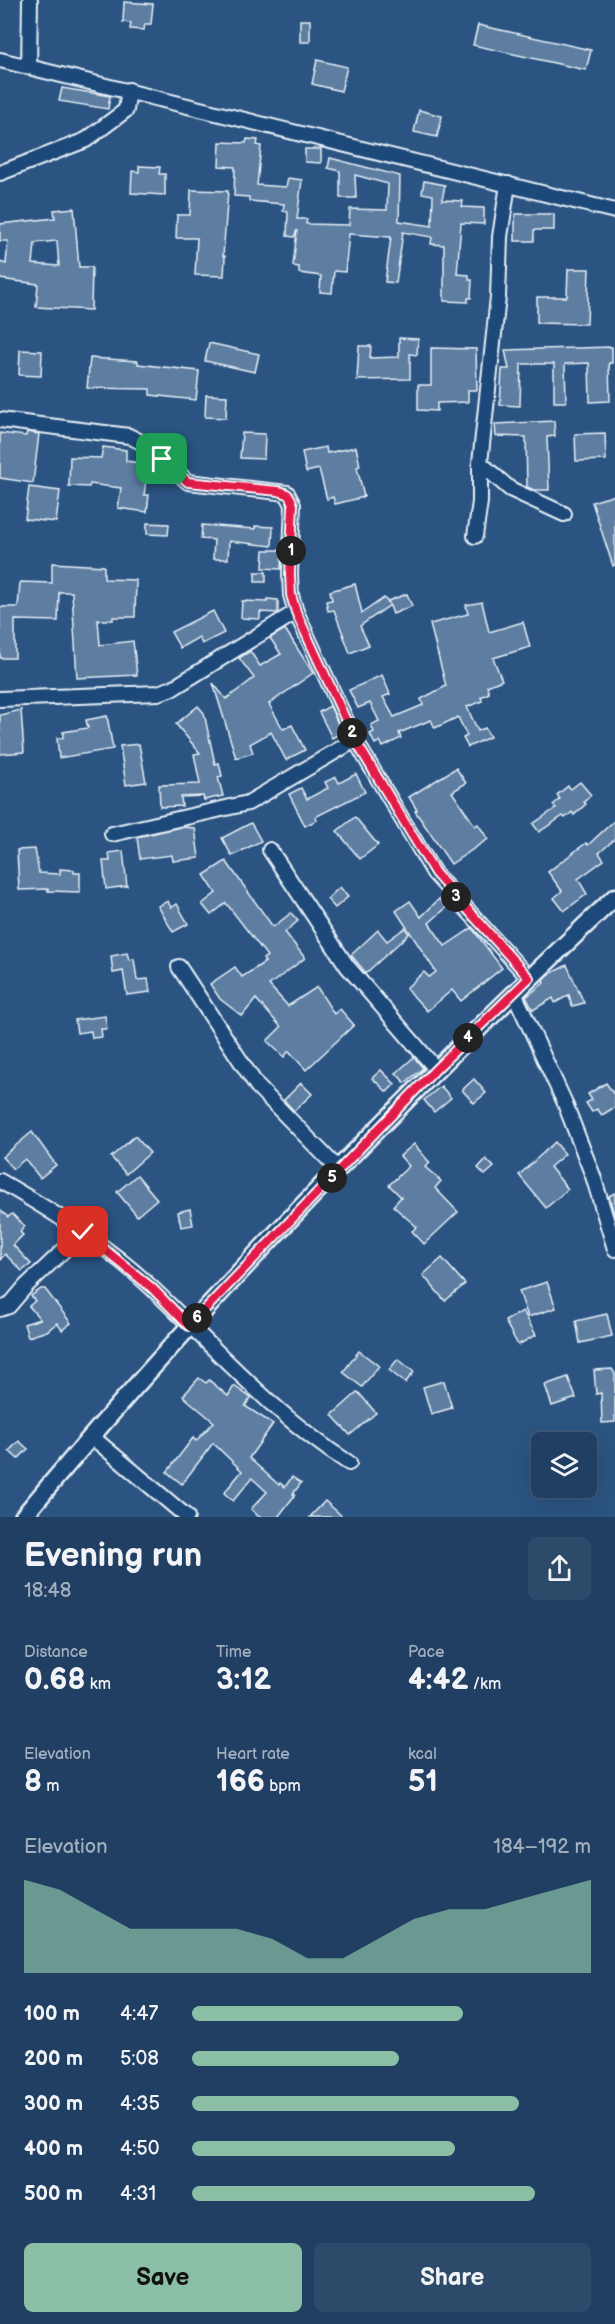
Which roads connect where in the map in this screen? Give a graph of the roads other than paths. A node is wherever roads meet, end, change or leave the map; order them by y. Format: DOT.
graph roads {
  1 [pos="30,0"];
  2 [pos="0,60"];
  3 [pos="29,67"];
  4 [pos="129,90"];
  5 [pos="0,173"];
  6 [pos="508,184"];
  7 [pos="615,211"];
  8 [pos="0,420"];
  9 [pos="480,463"];
  10 [pos="564,514"];
  11 [pos="475,536"];
  12 [pos="296,612"];
  13 [pos="0,699"];
  14 [pos="355,740"];
  15 [pos="112,834"];
  16 [pos="270,850"];
  17 [pos="615,897"];
  18 [pos="179,967"];
  19 [pos="529,978"];
  20 [pos="514,993"];
  21 [pos="436,1069"];
  22 [pos="339,1170"];
  23 [pos="0,1181"];
  24 [pos="612,1229"];
  25 [pos="83,1232"];
  26 [pos="615,1249"];
  27 [pos="0,1309"];
  28 [pos="189,1326"];
  29 [pos="91,1436"];
  30 [pos="348,1463"];
  31 [pos="24,1517"];
  32 [pos="187,1517"];
  1 -- 3 [label="street"];
  2 -- 3 [label="street"];
  3 -- 4 [label="street"];
  4 -- 5 [label="street"];
  4 -- 6 [label="street"];
  6 -- 7 [label="street"];
  6 -- 9 [label="street"];
  8 -- 12 [label="street"];
  9 -- 10 [label="street"];
  9 -- 11 [label="street"];
  12 -- 13 [label="street"];
  12 -- 14 [label="street"];
  14 -- 15 [label="street"];
  14 -- 19 [label="street"];
  16 -- 21 [label="street"];
  17 -- 19 [label="street"];
  18 -- 22 [label="street"];
  19 -- 20 [label="street"];
  20 -- 21 [label="street"];
  20 -- 24 [label="street"];
  21 -- 22 [label="street"];
  22 -- 28 [label="street"];
  23 -- 25 [label="street"];
  24 -- 26 [label="street"];
  25 -- 27 [label="street"];
  25 -- 28 [label="street"];
  28 -- 29 [label="street"];
  28 -- 30 [label="street"];
  29 -- 31 [label="street"];
  29 -- 32 [label="street"];
}
